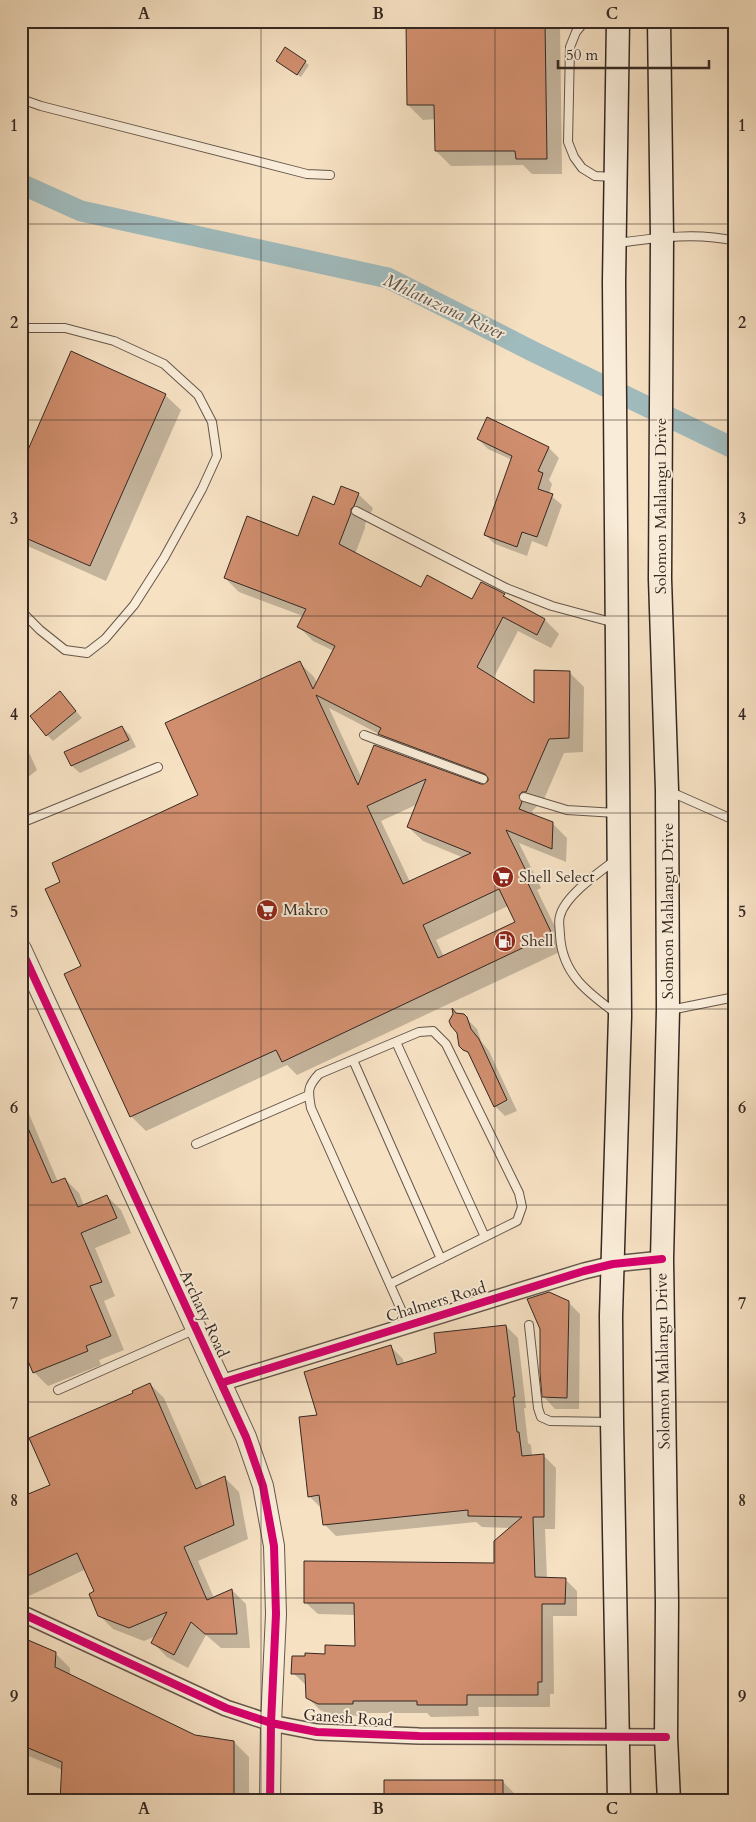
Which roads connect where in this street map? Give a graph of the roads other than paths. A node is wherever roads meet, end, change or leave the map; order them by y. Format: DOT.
graph roads {
  1 [pos="585,21"];
  2 [pos="618,21"];
  3 [pos="658,21"];
  4 [pos="21,98"];
  5 [pos="330,175"];
  6 [pos="616,177"];
  7 [pos="662,238"];
  8 [pos="734,241"];
  9 [pos="616,244"];
  10 [pos="21,328"];
  11 [pos="356,511"];
  12 [pos="21,611"];
  13 [pos="617,623"];
  14 [pos="364,735"];
  15 [pos="158,767"];
  16 [pos="483,780"];
  17 [pos="667,790"];
  18 [pos="524,797"];
  19 [pos="618,813"];
  20 [pos="734,819"];
  21 [pos="21,823"];
  22 [pos="735,850"];
  23 [pos="619,858"];
  24 [pos="21,950"];
  25 [pos="735,997"];
  26 [pos="668,1010"];
  27 [pos="620,1016"];
  28 [pos="396,1042"];
  29 [pos="353,1060"];
  30 [pos="309,1095"];
  31 [pos="196,1144"];
  32 [pos="485,1237"];
  33 [pos="441,1259"];
  34 [pos="662,1259"];
  35 [pos="613,1264"];
  36 [pos="390,1284"];
  37 [pos="408,1325"];
  38 [pos="529,1325"];
  39 [pos="196,1329"];
  40 [pos="221,1383"];
  41 [pos="58,1390"];
  42 [pos="612,1422"];
  43 [pos="21,1613"];
  44 [pos="271,1723"];
  45 [pos="619,1735"];
  46 [pos="666,1737"];
  47 [pos="270,1801"];
  48 [pos="619,1801"];
  49 [pos="669,1801"];
  1 -- 6 [label="lane"];
  2 -- 6 [label="main road"];
  3 -- 7 [label="main road, Solomon Mahlangu Drive"];
  4 -- 5 [label="lane"];
  6 -- 9 [label="main road"];
  7 -- 8 [label="lane"];
  7 -- 9 [label="lane"];
  7 -- 17 [label="main road, Solomon Mahlangu Drive"];
  9 -- 13 [label="main road"];
  10 -- 12 [label="lane"];
  11 -- 13 [label="lane"];
  13 -- 19 [label="main road"];
  14 -- 16 [label="lane"];
  15 -- 21 [label="lane"];
  17 -- 20 [label="lane"];
  17 -- 26 [label="main road, Solomon Mahlangu Drive"];
  18 -- 19 [label="lane"];
  19 -- 23 [label="main road"];
  20 -- 22 [label="lane"];
  23 -- 27 [label="main road"];
  23 -- 27 [label="lane"];
  24 -- 39 [label="street, Archary Road"];
  25 -- 26 [label="lane"];
  26 -- 34 [label="main road, Solomon Mahlangu Drive"];
  27 -- 35 [label="main road"];
  28 -- 29 [label="lane"];
  28 -- 32 [label="lane"];
  28 -- 32 [label="lane"];
  29 -- 30 [label="lane"];
  29 -- 33 [label="lane"];
  30 -- 31 [label="lane"];
  30 -- 36 [label="lane"];
  32 -- 33 [label="lane"];
  33 -- 36 [label="lane"];
  34 -- 35 [label="street, Chalmers Road"];
  34 -- 46 [label="main road, Solomon Mahlangu Drive"];
  35 -- 37 [label="street, Chalmers Road"];
  35 -- 42 [label="main road"];
  36 -- 37 [label="lane"];
  37 -- 40 [label="street, Chalmers Road"];
  38 -- 42 [label="lane"];
  39 -- 40 [label="street, Archary Road"];
  39 -- 41 [label="lane"];
  40 -- 44 [label="street, Archary Road"];
  42 -- 45 [label="main road"];
  43 -- 44 [label="street, Ganesh Road"];
  44 -- 45 [label="street, Ganesh Road"];
  44 -- 47 [label="street, Archary Road"];
  45 -- 46 [label="street, Ganesh Road"];
  45 -- 48 [label="main road"];
  46 -- 49 [label="main road, Solomon Mahlangu Drive"];
}
